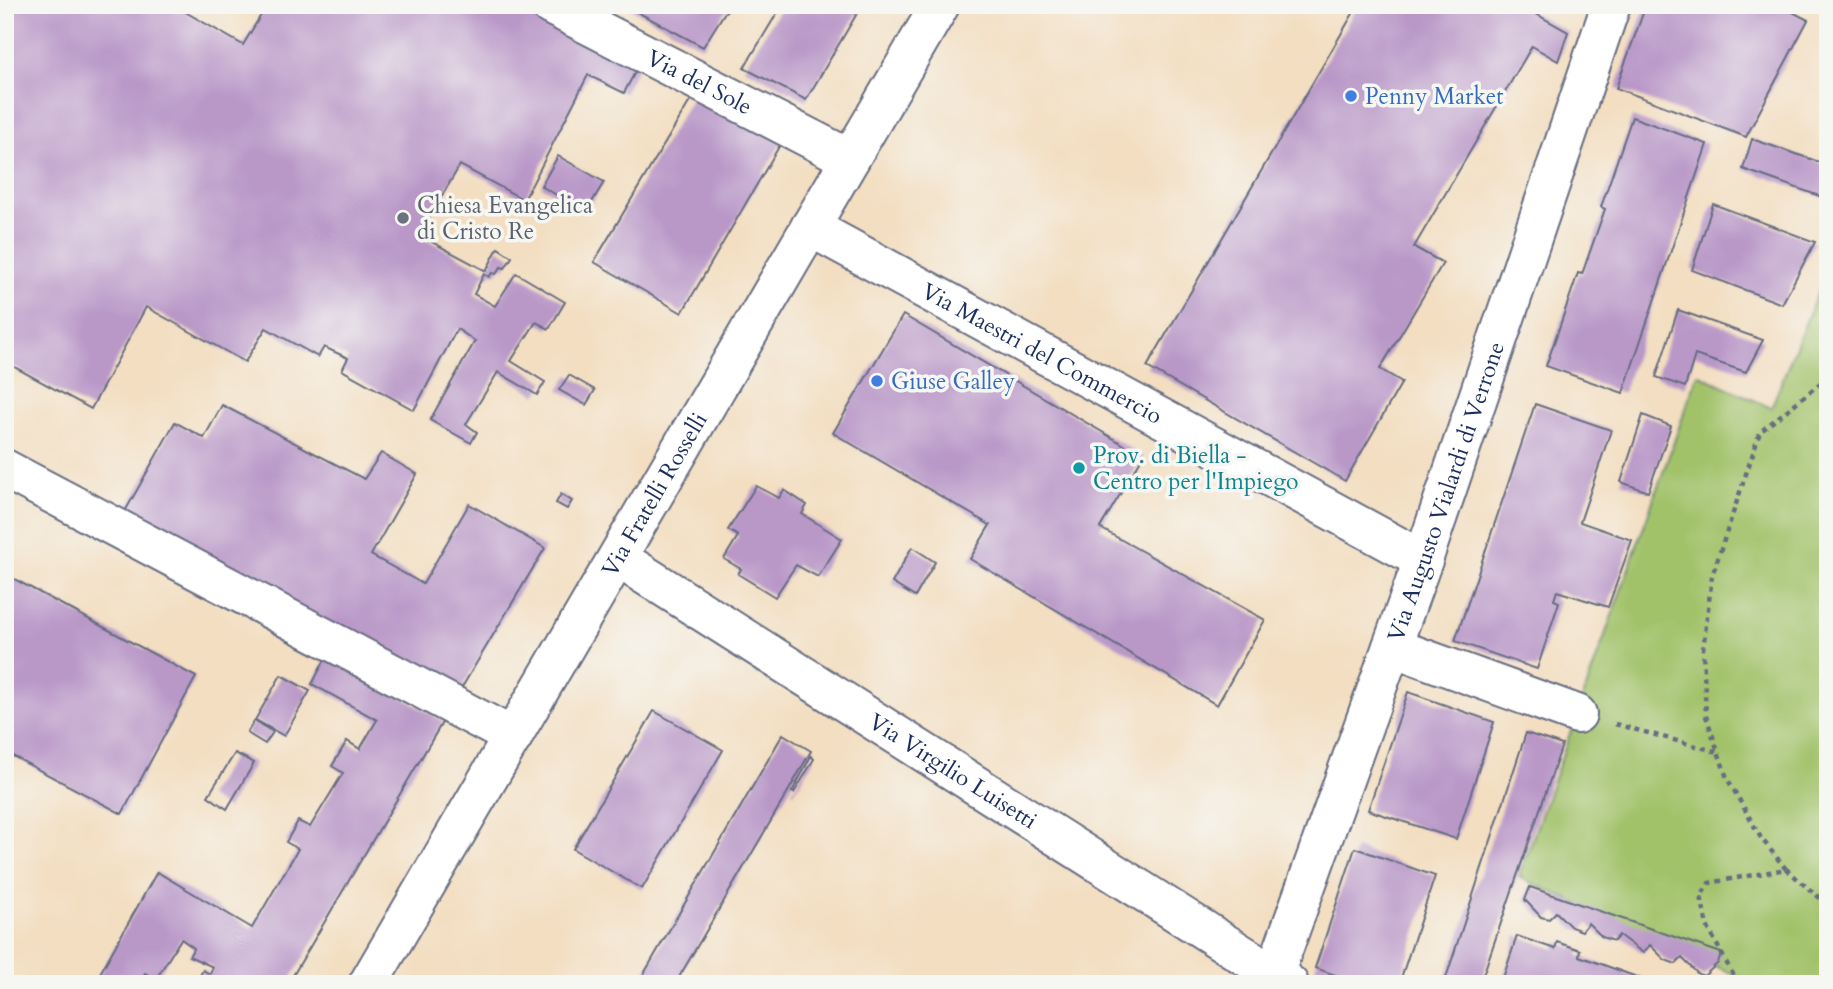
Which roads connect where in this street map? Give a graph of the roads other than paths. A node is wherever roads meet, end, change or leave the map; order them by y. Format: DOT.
graph roads {
  1 [pos="550,5"];
  2 [pos="940,5"];
  3 [pos="1611,5"];
  4 [pos="850,159"];
  5 [pos="810,227"];
  6 [pos="5,469"];
  7 [pos="618,558"];
  8 [pos="1423,560"];
  9 [pos="1392,647"];
  10 [pos="1577,714"];
  11 [pos="513,737"];
  12 [pos="1281,979"];
  13 [pos="368,984"];
  1 -- 4 [label="street, Via del Sole"];
  2 -- 4 [label="street, Via Fratelli Rosselli"];
  3 -- 8 [label="street, Via Augusto Vialardi di Verrone"];
  4 -- 5 [label="street, Via Fratelli Rosselli"];
  5 -- 7 [label="street, Via Fratelli Rosselli"];
  5 -- 8 [label="street, Via Maestri del Commercio"];
  6 -- 11 [label="street"];
  7 -- 11 [label="street, Via Fratelli Rosselli"];
  7 -- 12 [label="street, Via Virgilio Luisetti"];
  8 -- 9 [label="street, Via Augusto Vialardi di Verrone"];
  9 -- 10 [label="street"];
  9 -- 12 [label="street, Via Augusto Vialardi di Verrone"];
  11 -- 13 [label="street, Via Fratelli Rosselli"];
}
